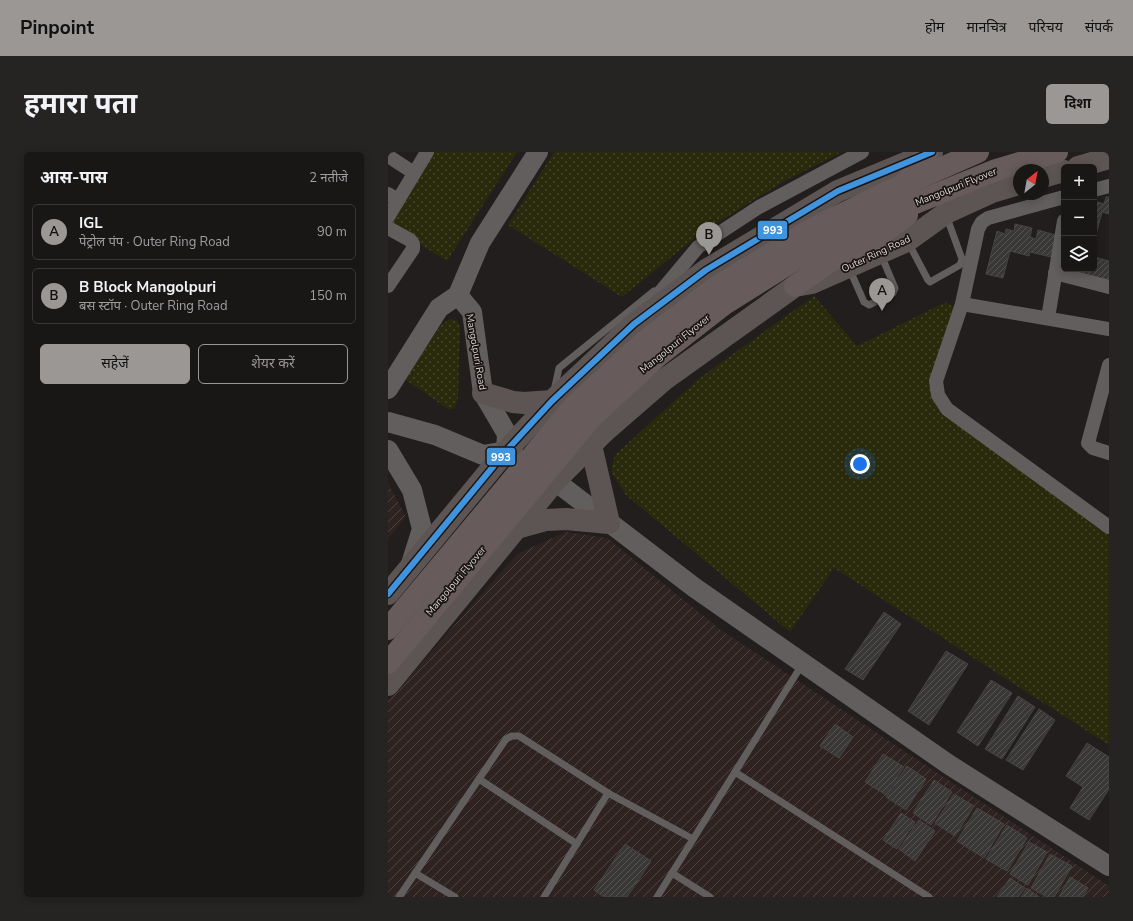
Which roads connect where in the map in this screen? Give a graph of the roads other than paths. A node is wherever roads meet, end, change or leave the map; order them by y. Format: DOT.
graph roads {
  1 [pos="427,152"];
  2 [pos="538,152"];
  3 [pos="862,152"];
  4 [pos="978,152"];
  5 [pos="929,153"];
  6 [pos="388,156"];
  7 [pos="1109,158"];
  8 [pos="1085,164"];
  9 [pos="1061,170"];
  10 [pos="414,173"];
  11 [pos="1013,186"];
  12 [pos="1109,186"];
  13 [pos="897,187"];
  14 [pos="1097,189"];
  15 [pos="393,197"];
  16 [pos="930,197"];
  17 [pos="1061,198"];
  18 [pos="946,213"];
  19 [pos="388,217"];
  20 [pos="388,228"];
  21 [pos="1061,236"];
  22 [pos="907,241"];
  23 [pos="880,253"];
  24 [pos="849,267"];
  25 [pos="393,269"];
  26 [pos="678,272"];
  27 [pos="1055,273"];
  28 [pos="388,286"];
  29 [pos="795,286"];
  30 [pos="1109,287"];
  31 [pos="458,295"];
  32 [pos="962,304"];
  33 [pos="1048,318"];
  34 [pos="634,324"];
  35 [pos="1109,329"];
  36 [pos="1109,365"];
  37 [pos="388,389"];
  38 [pos="483,393"];
  39 [pos="552,401"];
  40 [pos="388,422"];
  41 [pos="591,445"];
  42 [pos="388,450"];
  43 [pos="506,451"];
  44 [pos="1109,453"];
  45 [pos="555,482"];
  46 [pos="609,523"];
  47 [pos="1109,527"];
  48 [pos="517,528"];
  49 [pos="411,564"];
  50 [pos="471,584"];
  51 [pos="388,594"];
  52 [pos="388,629"];
  53 [pos="388,663"];
  54 [pos="803,663"];
  55 [pos="388,685"];
  56 [pos="735,772"];
  57 [pos="479,779"];
  58 [pos="608,793"];
  59 [pos="693,839"];
  60 [pos="577,844"];
  61 [pos="1109,866"];
  62 [pos="415,873"];
  63 [pos="672,873"];
  64 [pos="399,897"];
  65 [pos="455,897"];
  66 [pos="544,897"];
  67 [pos="657,897"];
  68 [pos="710,897"];
  69 [pos="929,897"];
  1 -- 10 [label="street"];
  2 -- 31 [label="street"];
  3 -- 26 [label="street"];
  4 -- 13 [label="highway, Mangolpuri Flyover"];
  5 -- 13 [label="highway"];
  5 -- 34 [label="main road"];
  6 -- 10 [label="street"];
  7 -- 8 [label="main road"];
  9 -- 16 [label="highway, Mangolpuri Flyover"];
  10 -- 15 [label="street"];
  11 -- 18 [label="main road, Outer Ring Road"];
  12 -- 14 [label="street"];
  13 -- 52 [label="highway, Mangolpuri Flyover"];
  15 -- 19 [label="street"];
  16 -- 29 [label="highway"];
  16 -- 53 [label="highway, Mangolpuri Flyover"];
  17 -- 32 [label="street"];
  18 -- 22 [label="main road, Outer Ring Road"];
  18 -- 22 [label="lane"];
  20 -- 25 [label="street"];
  21 -- 27 [label="street"];
  22 -- 23 [label="main road, Outer Ring Road"];
  23 -- 24 [label="main road, Outer Ring Road"];
  23 -- 24 [label="lane"];
  24 -- 29 [label="main road, Outer Ring Road"];
  25 -- 28 [label="street"];
  26 -- 34 [label="street"];
  26 -- 39 [label="lane"];
  27 -- 30 [label="street"];
  27 -- 33 [label="street"];
  29 -- 41 [label="main road"];
  31 -- 37 [label="street"];
  31 -- 38 [label="street, Mangolpuri Road"];
  32 -- 33 [label="street"];
  32 -- 47 [label="street"];
  33 -- 35 [label="street"];
  34 -- 39 [label="main road"];
  36 -- 44 [label="street"];
  38 -- 39 [label="main road"];
  38 -- 43 [label="street, Mangolpuri Road"];
  39 -- 43 [label="main road"];
  40 -- 43 [label="street"];
  41 -- 45 [label="main road"];
  41 -- 46 [label="main road"];
  42 -- 49 [label="street"];
  43 -- 45 [label="street"];
  43 -- 49 [label="main road"];
  45 -- 46 [label="street"];
  45 -- 48 [label="main road"];
  46 -- 48 [label="main road"];
  46 -- 54 [label="street"];
  48 -- 50 [label="main road"];
  49 -- 50 [label="main road"];
  49 -- 51 [label="main road"];
  50 -- 55 [label="main road"];
  54 -- 56 [label="lane"];
  54 -- 61 [label="street"];
  56 -- 59 [label="lane"];
  56 -- 69 [label="lane"];
  57 -- 58 [label="lane"];
  57 -- 60 [label="lane"];
  57 -- 62 [label="lane"];
  58 -- 59 [label="lane"];
  58 -- 60 [label="lane"];
  59 -- 63 [label="lane"];
  60 -- 66 [label="lane"];
  62 -- 64 [label="lane"];
  62 -- 65 [label="lane"];
  63 -- 67 [label="lane"];
  63 -- 68 [label="lane"];
}
